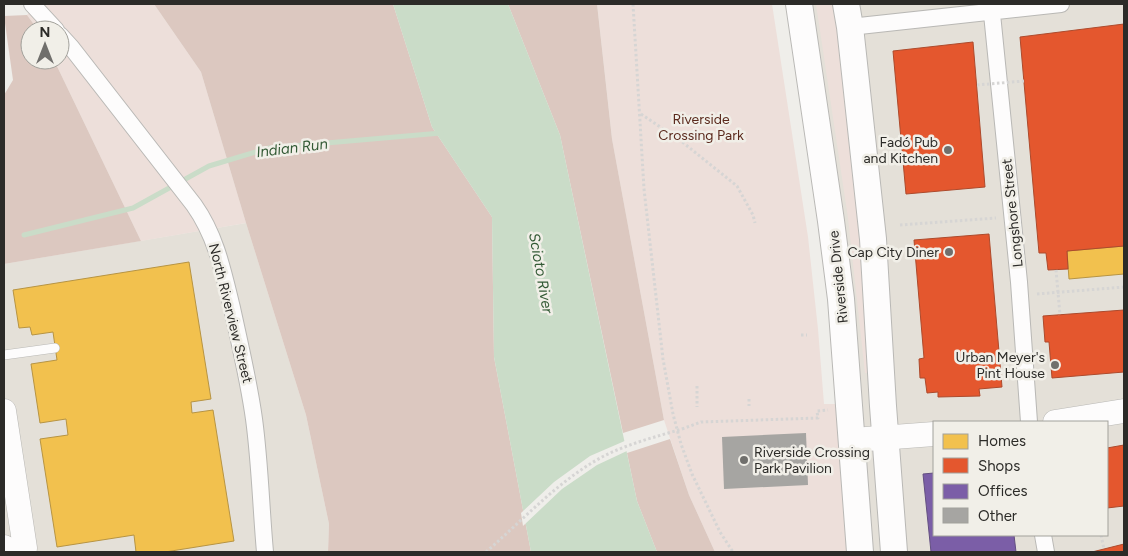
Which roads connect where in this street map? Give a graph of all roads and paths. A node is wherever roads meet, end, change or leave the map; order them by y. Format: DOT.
graph roads {
  1 [pos="32,4"];
  2 [pos="633,4"];
  3 [pos="799,4"];
  4 [pos="1061,4"];
  5 [pos="991,7"];
  6 [pos="848,15"];
  7 [pos="47,20"];
  8 [pos="70,46"];
  9 [pos="1024,81"];
  10 [pos="977,85"];
  11 [pos="640,113"];
  12 [pos="996,218"];
  13 [pos="755,223"];
  14 [pos="900,226"];
  15 [pos="1056,270"];
  16 [pos="1124,287"];
  17 [pos="1037,294"];
  18 [pos="1060,315"];
  19 [pos="800,335"];
  20 [pos="807,335"];
  21 [pos="55,348"];
  22 [pos="4,355"];
  23 [pos="697,386"];
  24 [pos="749,399"];
  25 [pos="749,406"];
  26 [pos="697,407"];
  27 [pos="829,410"];
  28 [pos="4,411"];
  29 [pos="1124,411"];
  30 [pos="1029,421"];
  31 [pos="1061,421"];
  32 [pos="933,434"];
  33 [pos="885,438"];
  34 [pos="853,440"];
  35 [pos="1043,536"];
  36 [pos="1101,536"];
  37 [pos="4,547"];
  38 [pos="1104,549"];
  39 [pos="5,552"];
  40 [pos="24,552"];
  41 [pos="265,552"];
  42 [pos="486,552"];
  43 [pos="733,552"];
  44 [pos="860,552"];
  45 [pos="894,552"];
  46 [pos="1046,552"];
  1 -- 7 [label="street"];
  2 -- 11 [label="path"];
  3 -- 34 [label="main road, Riverside Drive"];
  4 -- 5 [label="street"];
  5 -- 6 [label="street"];
  5 -- 30 [label="street, Longshore Street"];
  6 -- 33 [label="main road"];
  8 -- 41 [label="street, North Riverview Street"];
  9 -- 10 [label="path, bridge"];
  11 -- 13 [label="path"];
  11 -- 43 [label="path"];
  12 -- 14 [label="path"];
  15 -- 18 [label="path, bridge"];
  16 -- 17 [label="path"];
  19 -- 20 [label="path"];
  21 -- 22 [label="lane"];
  23 -- 26 [label="path"];
  24 -- 25 [label="path"];
  27 -- 42 [label="path, bridge"];
  28 -- 40 [label="street"];
  29 -- 31 [label="street"];
  32 -- 33 [label="street"];
  33 -- 34 [label="street"];
  33 -- 45 [label="main road"];
  34 -- 44 [label="main road, Riverside Drive"];
  35 -- 46 [label="street"];
  36 -- 38 [label="path"];
  37 -- 39 [label="street"];
}
